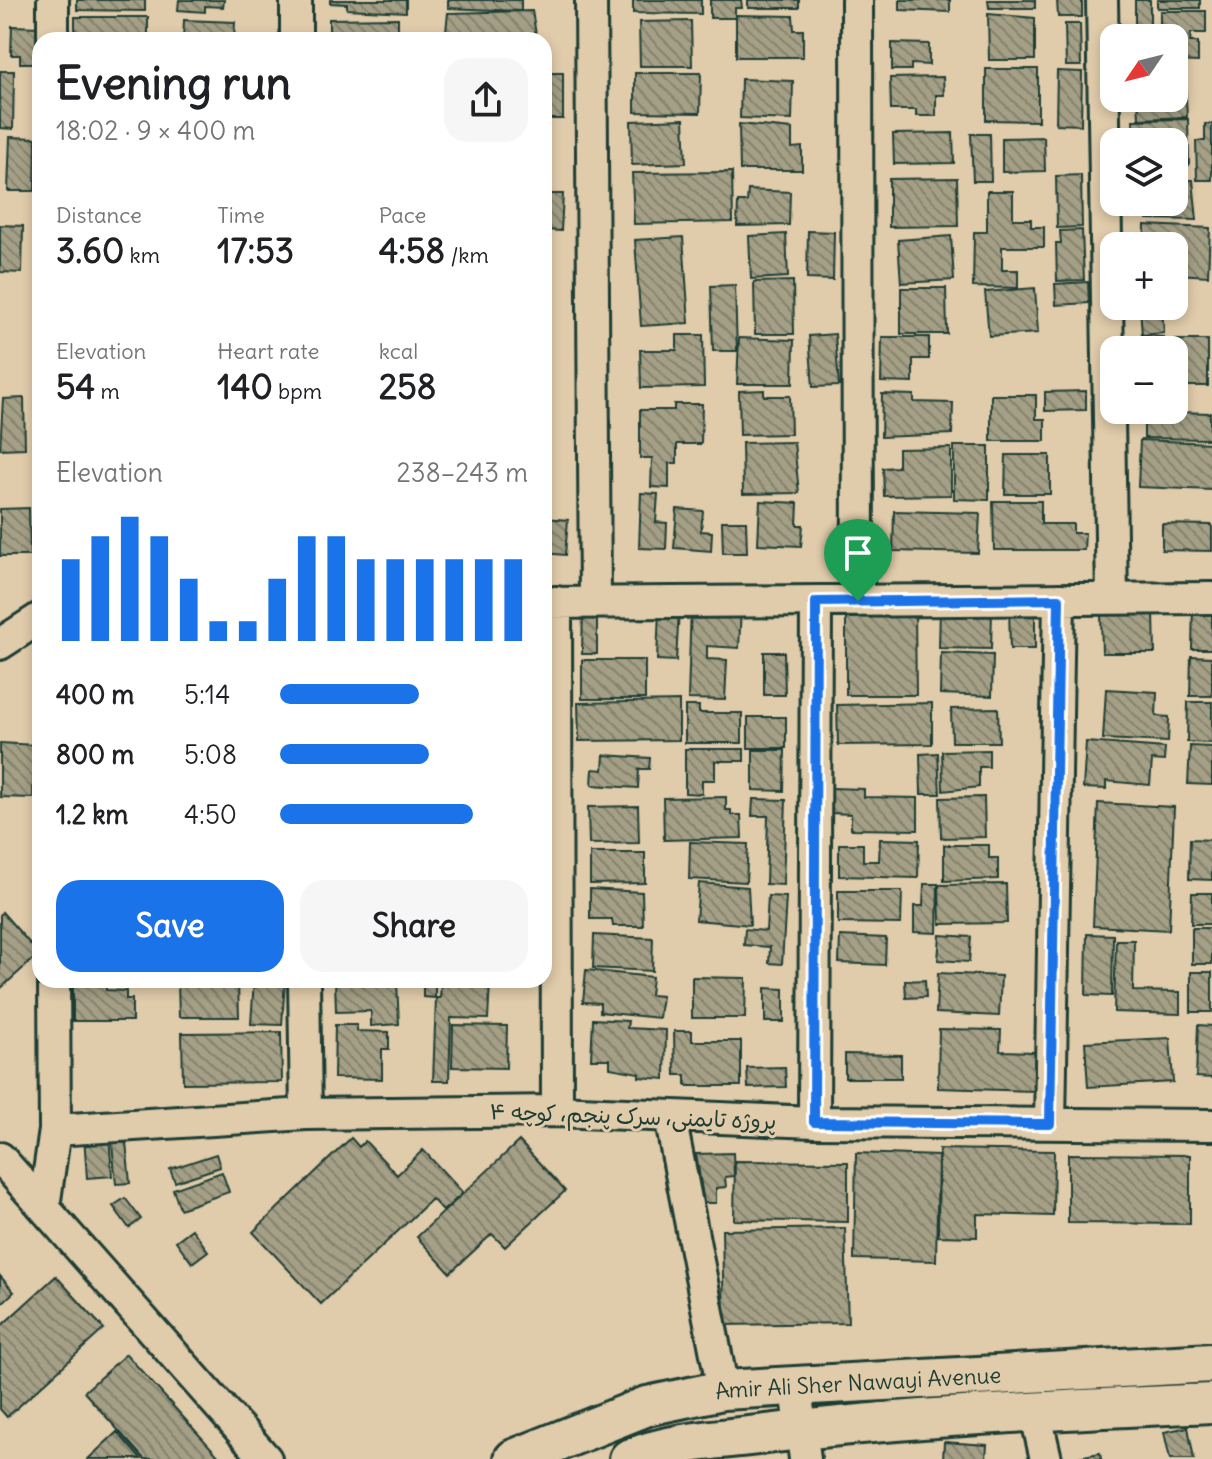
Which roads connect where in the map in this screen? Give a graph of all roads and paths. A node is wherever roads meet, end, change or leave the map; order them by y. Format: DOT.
graph roads {
  1 [pos="53,0"];
  2 [pos="296,0"];
  3 [pos="591,0"];
  4 [pos="857,0"];
  5 [pos="1102,0"];
  6 [pos="53,32"];
  7 [pos="296,32"];
  8 [pos="1112,598"];
  9 [pos="1212,598"];
  10 [pos="1059,599"];
  11 [pos="858,601"];
  12 [pos="552,602"];
  13 [pos="595,602"];
  14 [pos="816,602"];
  15 [pos="32,623"];
  16 [pos="0,644"];
  17 [pos="552,747"];
  18 [pos="54,988"];
  19 [pos="304,988"];
  20 [pos="557,1111"];
  21 [pos="306,1114"];
  22 [pos="670,1117"];
  23 [pos="814,1122"];
  24 [pos="1050,1124"];
  25 [pos="1212,1125"];
  26 [pos="55,1130"];
  27 [pos="0,1158"];
  28 [pos="44,1207"];
  29 [pos="1212,1363"];
  30 [pos="796,1388"];
  31 [pos="723,1390"];
  32 [pos="1212,1403"];
  33 [pos="1035,1411"];
  34 [pos="803,1444"];
  35 [pos="266,1459"];
  36 [pos="514,1459"];
  37 [pos="629,1459"];
  38 [pos="1046,1459"];
  1 -- 6 [label="street"];
  2 -- 7 [label="street"];
  3 -- 13 [label="street"];
  4 -- 11 [label="street"];
  5 -- 8 [label="street"];
  8 -- 9 [label="street"];
  8 -- 10 [label="street"];
  10 -- 11 [label="street"];
  10 -- 24 [label="street"];
  11 -- 14 [label="street"];
  12 -- 13 [label="street"];
  13 -- 14 [label="street"];
  14 -- 23 [label="street"];
  15 -- 16 [label="street"];
  17 -- 20 [label="street"];
  18 -- 26 [label="street"];
  19 -- 21 [label="street"];
  20 -- 21 [label="street, پروژه تایمنی، سرک پنجم، کوچه ۴"];
  20 -- 22 [label="street, پروژه تایمنی، سرک پنجم، کوچه ۴"];
  21 -- 26 [label="street, پروژه تایمنی، سرک پنجم، کوچه ۴"];
  22 -- 23 [label="street, پروژه تایمنی، سرک پنجم، کوچه ۴"];
  22 -- 31 [label="street"];
  23 -- 24 [label="street, پروژه تایمنی، سرک پنجم، کوچه ۴"];
  24 -- 25 [label="street, پروژه تایمنی، سرک پنجم، کوچه ۴"];
  26 -- 28 [label="street"];
  27 -- 28 [label="street"];
  28 -- 35 [label="street"];
  29 -- 30 [label="main road, Amir Ali Sher Nawayi Avenue"];
  30 -- 31 [label="main road, Amir Ali Sher Nawayi Avenue"];
  30 -- 34 [label="street"];
  31 -- 36 [label="main road, Amir Ali Sher Nawayi Avenue"];
  32 -- 33 [label="main road"];
  33 -- 34 [label="main road"];
  33 -- 38 [label="street"];
  34 -- 37 [label="main road"];
}
